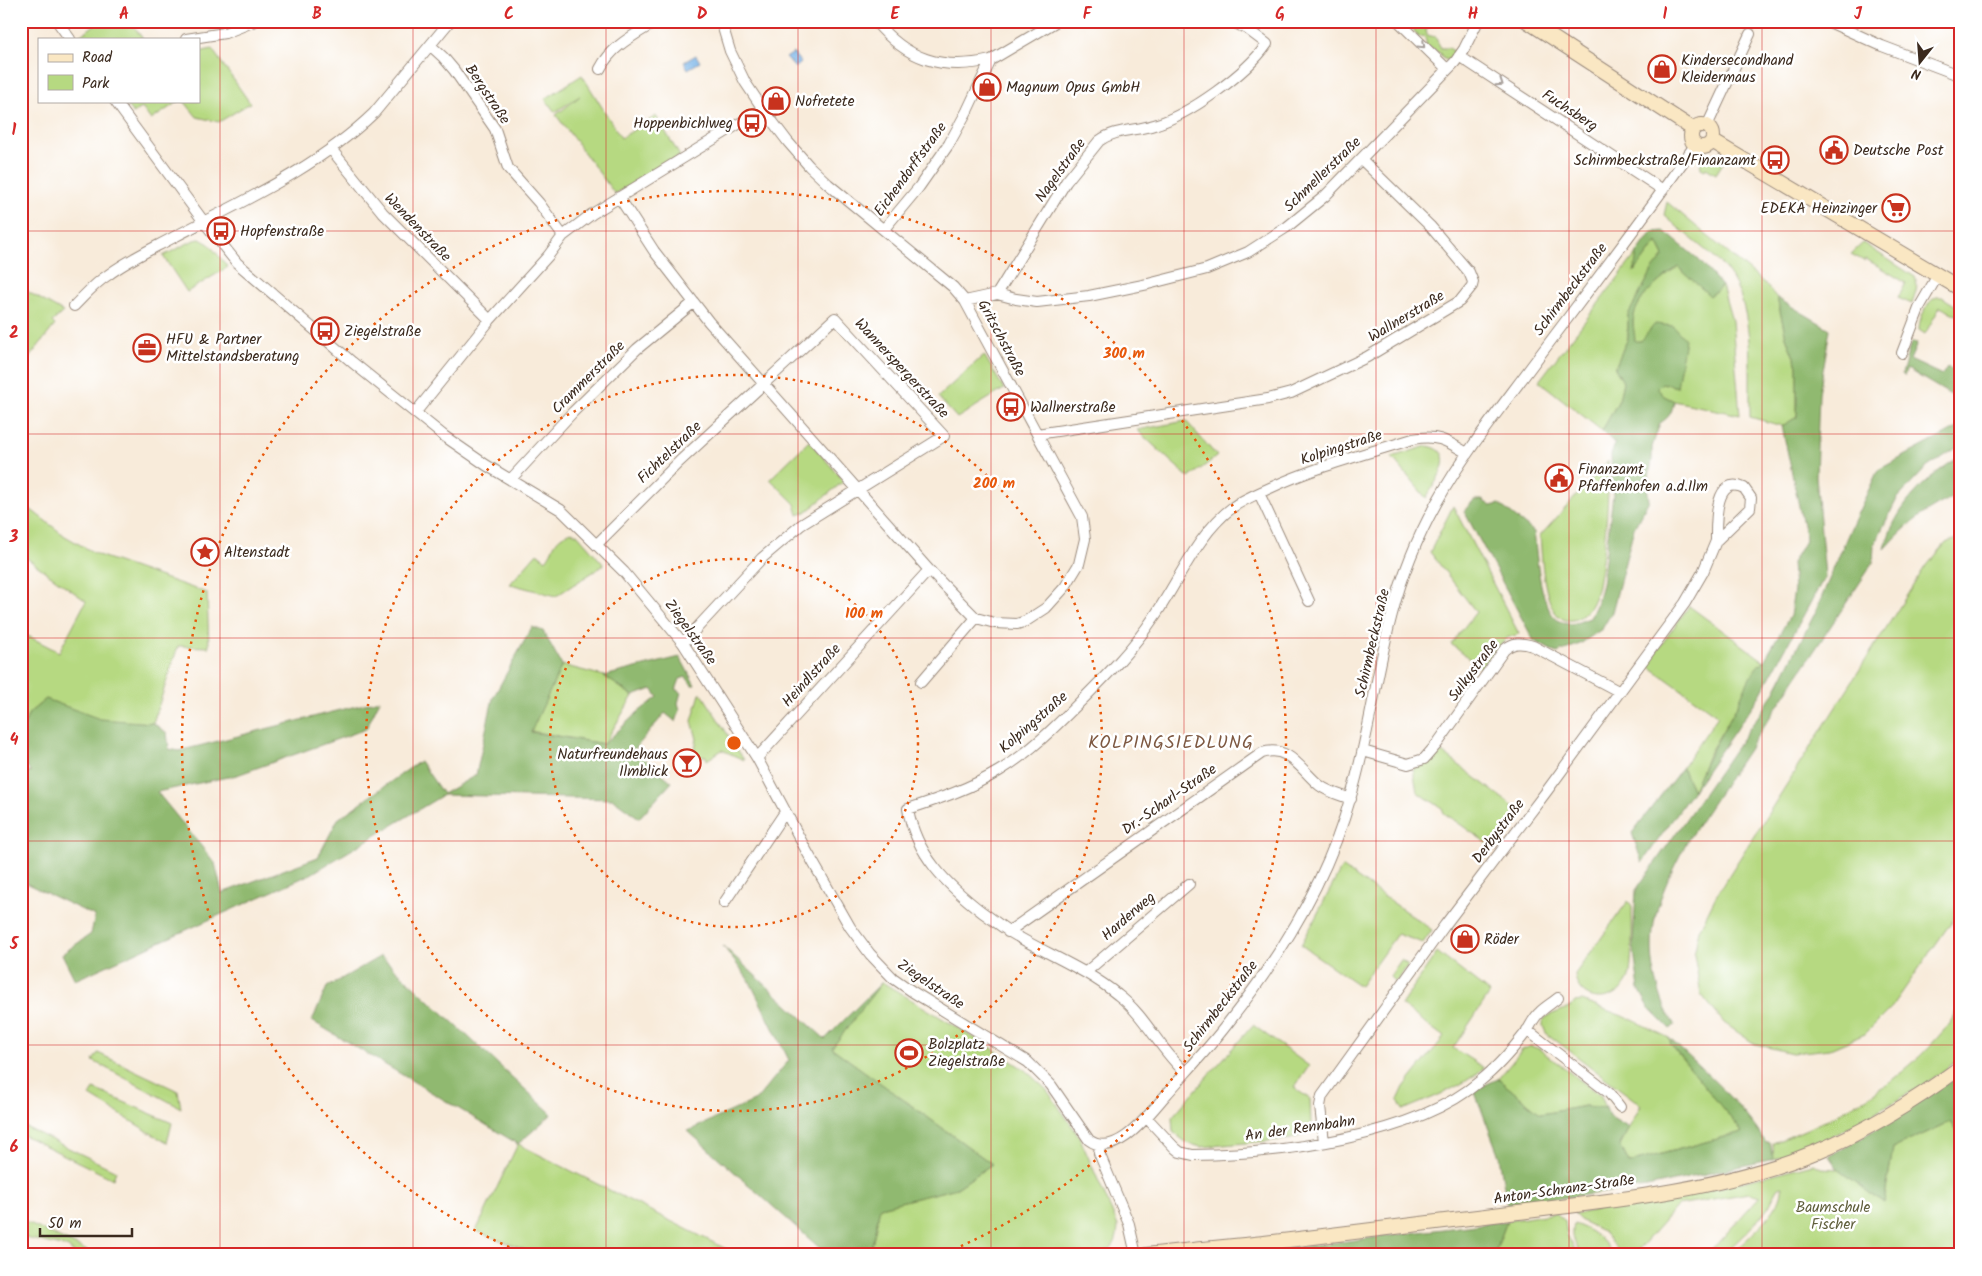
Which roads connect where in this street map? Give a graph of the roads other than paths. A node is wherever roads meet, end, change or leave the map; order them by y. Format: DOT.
graph roads {
  1 [pos="57,21"];
  2 [pos="255,21"];
  3 [pos="450,21"];
  4 [pos="657,21"];
  5 [pos="721,21"];
  6 [pos="876,21"];
  7 [pos="1057,21"];
  8 [pos="1231,21"];
  9 [pos="1398,21"];
  10 [pos="1478,21"];
  11 [pos="1526,21"];
  12 [pos="1826,21"];
  13 [pos="1750,34"];
  14 [pos="69,38"];
  15 [pos="192,38"];
  16 [pos="431,46"];
  17 [pos="1460,56"];
  18 [pos="991,60"];
  19 [pos="600,69"];
  20 [pos="1447,69"];
  21 [pos="1961,76"];
  22 [pos="115,102"];
  23 [pos="763,109"];
  24 [pos="1700,127"];
  25 [pos="1712,141"];
  26 [pos="1695,145"];
  27 [pos="331,149"];
  28 [pos="1360,160"];
  29 [pos="1663,190"];
  30 [pos="620,197"];
  31 [pos="204,222"];
  32 [pos="884,229"];
  33 [pos="563,236"];
  34 [pos="1938,275"];
  35 [pos="1961,289"];
  36 [pos="997,294"];
  37 [pos="965,301"];
  38 [pos="693,304"];
  39 [pos="74,306"];
  40 [pos="490,320"];
  41 [pos="1902,354"];
  42 [pos="763,383"];
  43 [pos="415,413"];
  44 [pos="1038,434"];
  45 [pos="1467,453"];
  46 [pos="512,479"];
  47 [pos="859,489"];
  48 [pos="1259,493"];
  49 [pos="1716,541"];
  50 [pos="597,544"];
  51 [pos="929,570"];
  52 [pos="1309,601"];
  53 [pos="976,618"];
  54 [pos="683,643"];
  55 [pos="921,682"];
  56 [pos="1620,692"];
  57 [pos="1363,751"];
  58 [pos="757,758"];
  59 [pos="1351,799"];
  60 [pos="785,812"];
  61 [pos="1189,884"];
  62 [pos="724,903"];
  63 [pos="1008,932"];
  64 [pos="1086,972"];
  65 [pos="1558,998"];
  66 [pos="1527,1030"];
  67 [pos="1961,1067"];
  68 [pos="1186,1072"];
  69 [pos="1620,1107"];
  70 [pos="1146,1117"];
  71 [pos="1324,1142"];
  72 [pos="1100,1146"];
  73 [pos="1136,1255"];
  74 [pos="1146,1255"];
  1 -- 14 [label="street"];
  2 -- 15 [label="street"];
  3 -- 16 [label="street"];
  4 -- 19 [label="street"];
  5 -- 23 [label="street, Gritschstraße"];
  6 -- 18 [label="street"];
  7 -- 18 [label="street"];
  8 -- 36 [label="street, Nagelstraße"];
  9 -- 20 [label="street, one-way"];
  10 -- 17 [label="street, Schmellerstraße"];
  11 -- 24 [label="main road"];
  12 -- 21 [label="street"];
  13 -- 24 [label="street"];
  16 -- 27 [label="street"];
  16 -- 33 [label="street, Bergstraße"];
  17 -- 20 [label="street, Schmellerstraße"];
  17 -- 29 [label="street, Fuchsberg, one-way"];
  18 -- 32 [label="street, Eichendorffstraße"];
  20 -- 28 [label="street, Schmellerstraße"];
  22 -- 31 [label="street, Ziegelstraße"];
  23 -- 30 [label="street"];
  23 -- 32 [label="street, Gritschstraße"];
  24 -- 25 [label="main road"];
  24 -- 26 [label="main road"];
  25 -- 26 [label="main road"];
  25 -- 34 [label="main road"];
  26 -- 29 [label="street, Schirmbeckstraße"];
  27 -- 31 [label="street"];
  27 -- 40 [label="street, Wendenstraße"];
  28 -- 36 [label="street, Schmellerstraße"];
  28 -- 44 [label="street, Wallnerstraße"];
  29 -- 45 [label="street, Schirmbeckstraße"];
  30 -- 33 [label="street"];
  30 -- 38 [label="street"];
  31 -- 39 [label="street"];
  31 -- 43 [label="street, Ziegelstraße"];
  32 -- 37 [label="street, Gritschstraße"];
  33 -- 40 [label="street"];
  34 -- 35 [label="main road"];
  34 -- 41 [label="street"];
  36 -- 37 [label="street, Schmellerstraße"];
  37 -- 44 [label="street, Gritschstraße"];
  38 -- 42 [label="street"];
  38 -- 46 [label="street, Crammerstraße"];
  40 -- 43 [label="street"];
  42 -- 47 [label="street"];
  42 -- 47 [label="street, Wannerspergerstraße"];
  42 -- 50 [label="street, Fichtelstraße"];
  43 -- 46 [label="street, Ziegelstraße"];
  44 -- 53 [label="street, Gritschstraße"];
  45 -- 48 [label="street, Kolpingstraße"];
  45 -- 57 [label="street, Schirmbeckstraße"];
  46 -- 50 [label="street, Ziegelstraße"];
  47 -- 51 [label="street"];
  47 -- 54 [label="street"];
  48 -- 52 [label="street"];
  48 -- 63 [label="street, Kolpingstraße"];
  49 -- 49 [label="street, Derbystraße"];
  49 -- 56 [label="street, Derbystraße"];
  50 -- 54 [label="street, Ziegelstraße"];
  51 -- 53 [label="street"];
  51 -- 58 [label="street, Heindlstraße"];
  53 -- 55 [label="street"];
  54 -- 58 [label="street, Ziegelstraße"];
  56 -- 57 [label="street, Sulkystraße"];
  56 -- 71 [label="street, Derbystraße"];
  57 -- 59 [label="street, Schirmbeckstraße"];
  58 -- 60 [label="street, Ziegelstraße"];
  59 -- 63 [label="street, Dr.-Scharl-Straße"];
  59 -- 68 [label="street, Schirmbeckstraße"];
  60 -- 62 [label="street"];
  60 -- 72 [label="street, Ziegelstraße"];
  61 -- 64 [label="street, Harderweg"];
  63 -- 64 [label="street, Kolpingstraße"];
  64 -- 68 [label="street, Kolpingstraße"];
  65 -- 66 [label="street, An der Rennbahn"];
  66 -- 69 [label="street"];
  66 -- 71 [label="street, An der Rennbahn"];
  67 -- 74 [label="main road, Anton-Schranz-Straße"];
  68 -- 70 [label="street, Schirmbeckstraße"];
  70 -- 71 [label="street, An der Rennbahn"];
  70 -- 72 [label="street, Schirmbeckstraße"];
  72 -- 73 [label="street"];
}
